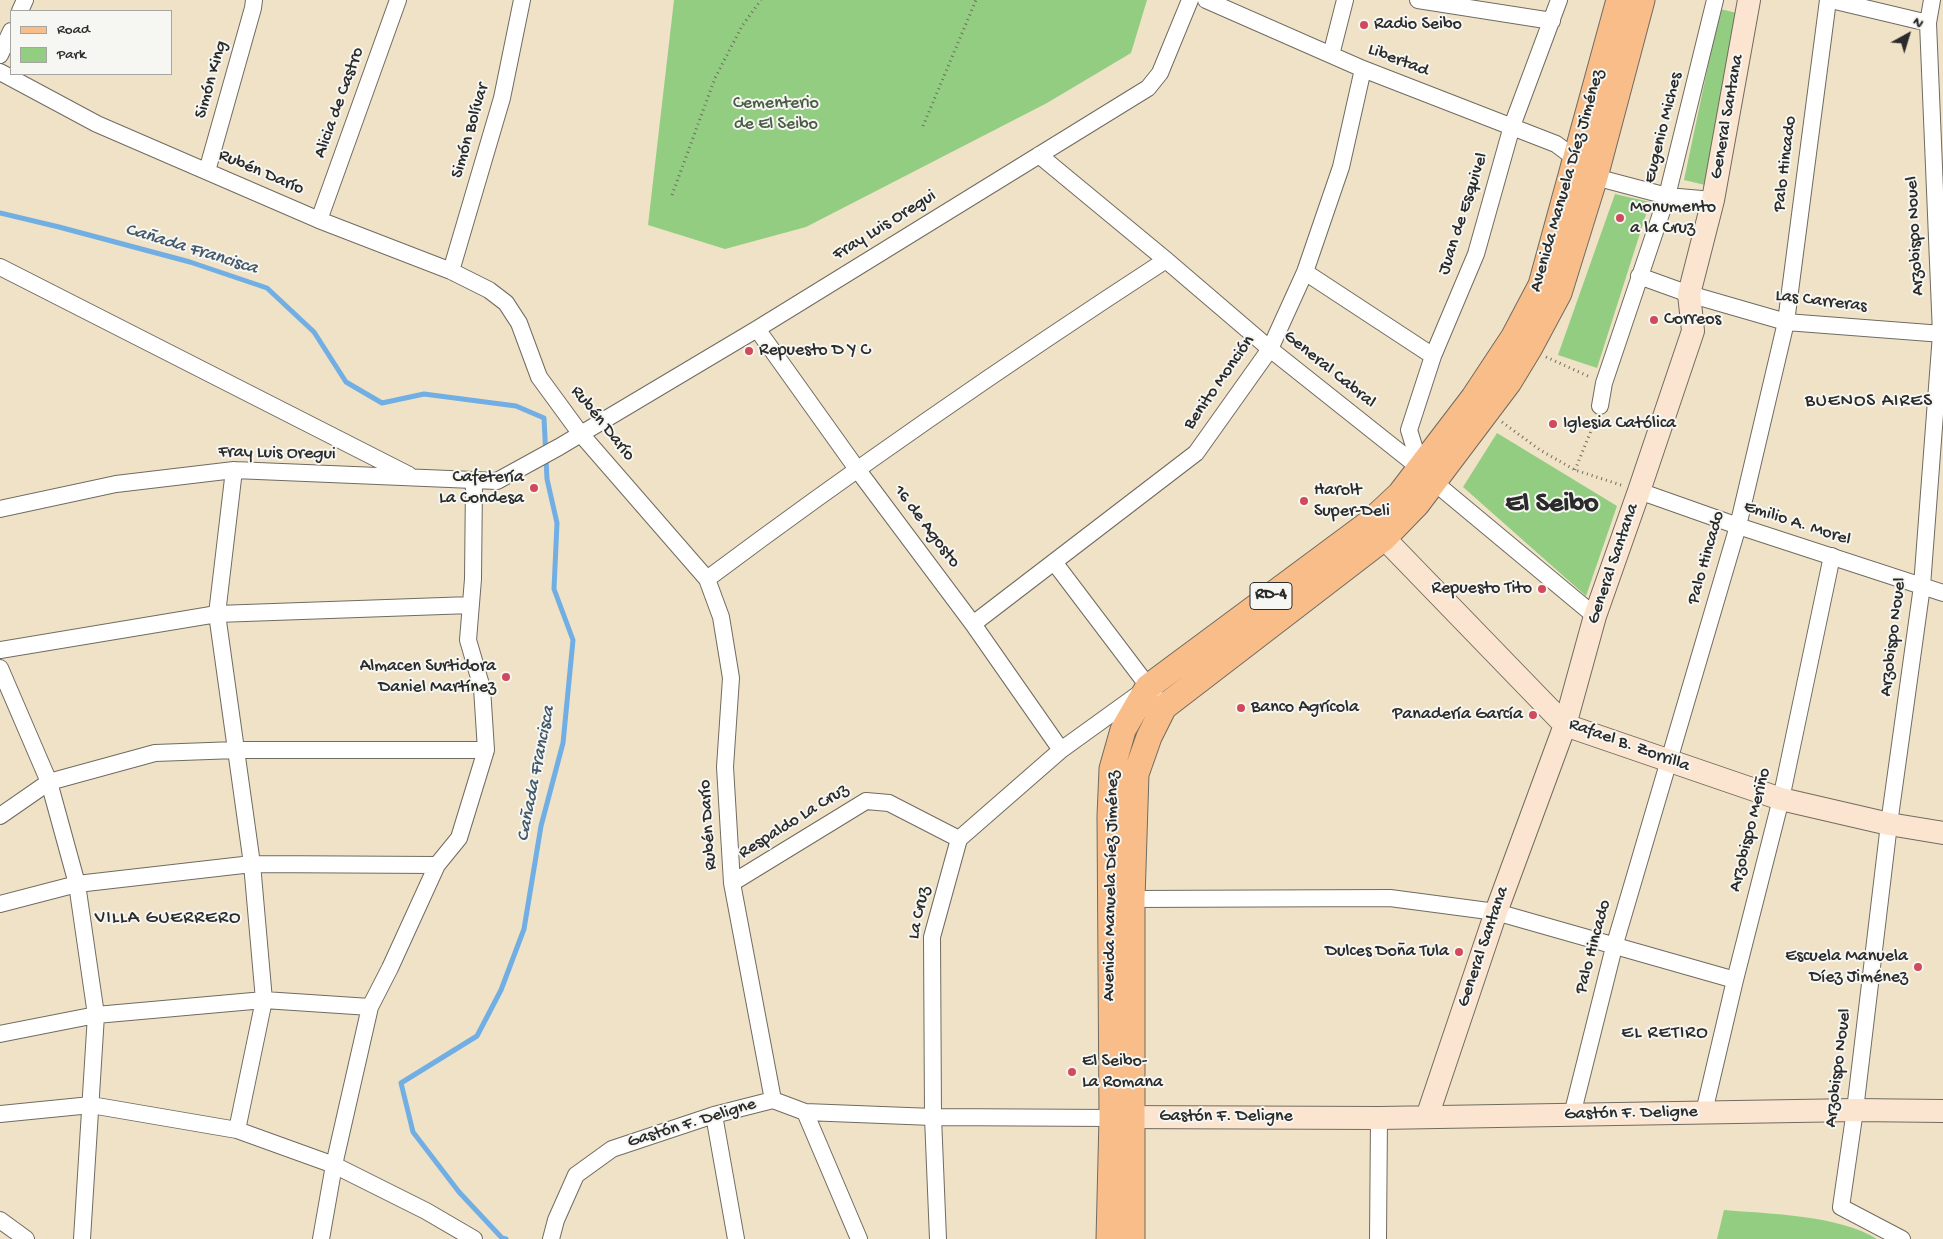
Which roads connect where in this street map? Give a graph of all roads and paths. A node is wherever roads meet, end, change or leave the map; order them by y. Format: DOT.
graph roads {
  1 [pos="254,0"];
  2 [pos="398,0"];
  3 [pos="522,0"];
  4 [pos="761,0"];
  5 [pos="976,0"];
  6 [pos="1190,0"];
  7 [pos="1206,0"];
  8 [pos="1344,0"];
  9 [pos="1418,0"];
  10 [pos="1560,0"];
  11 [pos="1619,0"];
  12 [pos="1642,0"];
  13 [pos="1716,0"];
  14 [pos="1749,0"];
  15 [pos="1830,0"];
  16 [pos="1932,0"];
  17 [pos="1493,6"];
  18 [pos="1552,21"];
  19 [pos="1928,23"];
  20 [pos="10,33"];
  21 [pos="0,55"];
  22 [pos="1331,55"];
  23 [pos="1363,69"];
  24 [pos="0,72"];
  25 [pos="923,126"];
  26 [pos="1512,126"];
  27 [pos="1039,155"];
  28 [pos="1576,159"];
  29 [pos="207,171"];
  30 [pos="1595,177"];
  31 [pos="672,195"];
  32 [pos="1667,196"];
  33 [pos="1713,200"];
  34 [pos="319,220"];
  35 [pos="1166,260"];
  36 [pos="0,267"];
  37 [pos="451,271"];
  38 [pos="1305,272"];
  39 [pos="1639,276"];
  40 [pos="1689,294"];
  41 [pos="1786,322"];
  42 [pos="757,329"];
  43 [pos="1942,334"];
  44 [pos="1270,349"];
  45 [pos="1529,350"];
  46 [pos="1433,356"];
  47 [pos="1604,383"];
  48 [pos="1600,406"];
  49 [pos="1488,411"];
  50 [pos="580,433"];
  51 [pos="857,469"];
  52 [pos="234,470"];
  53 [pos="1575,470"];
  54 [pos="1428,476"];
  55 [pos="415,478"];
  56 [pos="474,481"];
  57 [pos="1639,491"];
  58 [pos="0,509"];
  59 [pos="1738,526"];
  60 [pos="1384,538"];
  61 [pos="1832,556"];
  62 [pos="1054,562"];
  63 [pos="707,579"];
  64 [pos="1922,586"];
  65 [pos="1943,593"];
  66 [pos="471,605"];
  67 [pos="217,614"];
  68 [pos="1594,616"];
  69 [pos="973,624"];
  70 [pos="0,650"];
  71 [pos="0,668"];
  72 [pos="1148,687"];
  73 [pos="1164,707"];
  74 [pos="1565,725"];
  75 [pos="236,750"];
  76 [pos="486,750"];
  77 [pos="1061,750"];
  78 [pos="1668,761"];
  79 [pos="49,782"];
  80 [pos="1781,799"];
  81 [pos="0,816"];
  82 [pos="1889,824"];
  83 [pos="1943,833"];
  84 [pos="959,839"];
  85 [pos="252,864"];
  86 [pos="437,865"];
  87 [pos="732,883"];
  88 [pos="77,884"];
  89 [pos="1132,899"];
  90 [pos="0,904"];
  91 [pos="1496,912"];
  92 [pos="1614,947"];
  93 [pos="1735,980"];
  94 [pos="264,1000"];
  95 [pos="370,1007"];
  96 [pos="96,1015"];
  97 [pos="0,1034"];
  98 [pos="773,1100"];
  99 [pos="91,1105"];
  100 [pos="1855,1110"];
  101 [pos="1943,1111"];
  102 [pos="805,1112"];
  103 [pos="1704,1112"];
  104 [pos="0,1114"];
  105 [pos="714,1115"];
  106 [pos="1572,1115"];
  107 [pos="1428,1116"];
  108 [pos="932,1117"];
  109 [pos="1122,1117"];
  110 [pos="1379,1118"];
  111 [pos="237,1130"];
  112 [pos="334,1165"];
  113 [pos="0,1220"];
  114 [pos="468,1238"];
  115 [pos="26,1239"];
  116 [pos="82,1239"];
  117 [pos="321,1239"];
  118 [pos="551,1239"];
  119 [pos="736,1239"];
  120 [pos="859,1239"];
  121 [pos="938,1239"];
  122 [pos="1110,1239"];
  123 [pos="1132,1239"];
  124 [pos="1378,1239"];
  125 [pos="1902,1239"];
  1 -- 29 [label="street, Simón King"];
  2 -- 34 [label="street, Alicia de Castro"];
  3 -- 37 [label="street, Simón Bolívar"];
  4 -- 31 [label="path"];
  5 -- 25 [label="path"];
  6 -- 27 [label="street, Fray Luis Oregui"];
  7 -- 22 [label="street, Libertad"];
  8 -- 22 [label="street"];
  9 -- 17 [label="street"];
  10 -- 18 [label="street, Juan de Esquivel"];
  11 -- 28 [label="main road, Avenida Manuela Díez Jiménez / RD-4"];
  12 -- 30 [label="main road, Avenida Manuela Díez Jiménez / RD-4"];
  13 -- 32 [label="street, Eugenio Miches"];
  14 -- 33 [label="street, General Santana"];
  15 -- 19 [label="street"];
  15 -- 41 [label="street, Palo Hincado"];
  16 -- 19 [label="street, Arzobispo Nouel"];
  17 -- 18 [label="street"];
  18 -- 26 [label="street, Juan de Esquivel"];
  19 -- 43 [label="street, Arzobispo Nouel"];
  20 -- 21 [label="street"];
  22 -- 23 [label="street, Libertad"];
  23 -- 26 [label="street, Libertad"];
  23 -- 38 [label="street, Benito Monción"];
  24 -- 29 [label="street, Rubén Darío"];
  26 -- 28 [label="street, Libertad"];
  26 -- 46 [label="street, Juan de Esquivel"];
  27 -- 35 [label="street, General Cabral"];
  27 -- 42 [label="street, Fray Luis Oregui"];
  28 -- 30 [label="street, Libertad"];
  28 -- 54 [label="main road, Avenida Manuela Díez Jiménez / RD-4"];
  29 -- 34 [label="street, Rubén Darío"];
  30 -- 32 [label="street"];
  30 -- 45 [label="main road, Avenida Manuela Díez Jiménez / RD-4"];
  32 -- 33 [label="street"];
  32 -- 39 [label="street, Eugenio Miches"];
  33 -- 40 [label="street, General Santana"];
  34 -- 37 [label="street, Rubén Darío"];
  35 -- 44 [label="street, General Cabral"];
  35 -- 51 [label="street"];
  36 -- 55 [label="street"];
  37 -- 50 [label="street, Rubén Darío"];
  38 -- 44 [label="street, Benito Monción"];
  38 -- 46 [label="street"];
  39 -- 40 [label="street, Las Carreras"];
  39 -- 47 [label="street, Eugenio Miches"];
  40 -- 41 [label="street, Las Carreras"];
  40 -- 57 [label="street, General Santana"];
  41 -- 43 [label="street, Las Carreras"];
  41 -- 59 [label="street, Palo Hincado"];
  42 -- 50 [label="street, Fray Luis Oregui"];
  42 -- 51 [label="street, 16 de Agosto"];
  43 -- 64 [label="street, Arzobispo Nouel"];
  44 -- 54 [label="street, General Cabral"];
  44 -- 62 [label="street, Benito Monción"];
  45 -- 47 [label="path"];
  45 -- 49 [label="main road, Avenida Manuela Díez Jiménez / RD-4"];
  46 -- 54 [label="street, Juan de Esquivel"];
  47 -- 48 [label="street, Eugenio Miches"];
  48 -- 53 [label="path"];
  49 -- 53 [label="path"];
  49 -- 54 [label="main road, Avenida Manuela Díez Jiménez / RD-4"];
  50 -- 56 [label="street, Fray Luis Oregui"];
  50 -- 63 [label="street, Rubén Darío"];
  51 -- 63 [label="street"];
  51 -- 69 [label="street, 16 de Agosto"];
  52 -- 55 [label="street, Fray Luis Oregui"];
  52 -- 58 [label="street, Fray Luis Oregui"];
  52 -- 67 [label="street"];
  53 -- 57 [label="path"];
  54 -- 60 [label="main road, Avenida Manuela Díez Jiménez / RD-4"];
  54 -- 68 [label="street, General Cabral"];
  54 -- 72 [label="main road, Avenida Manuela Díez Jiménez / RD-4"];
  55 -- 56 [label="street, Fray Luis Oregui"];
  56 -- 66 [label="street"];
  57 -- 59 [label="street, Emilio A. Morel"];
  57 -- 68 [label="street, General Santana"];
  59 -- 61 [label="street, Emilio A. Morel"];
  59 -- 78 [label="street, Palo Hincado"];
  60 -- 73 [label="main road, Avenida Manuela Díez Jiménez / RD-4"];
  60 -- 74 [label="street, Rafael B. Zorrilla"];
  61 -- 64 [label="street, Emilio A. Morel"];
  61 -- 80 [label="street, Arzobispo Meriño"];
  62 -- 69 [label="street, Benito Monción"];
  62 -- 72 [label="street"];
  63 -- 87 [label="street, Rubén Darío"];
  64 -- 65 [label="street, Emilio A. Morel"];
  64 -- 82 [label="street, Arzobispo Nouel"];
  66 -- 67 [label="street"];
  66 -- 76 [label="street"];
  67 -- 70 [label="street"];
  67 -- 75 [label="street"];
  68 -- 74 [label="street, General Santana"];
  69 -- 77 [label="street, 16 de Agosto"];
  71 -- 79 [label="street"];
  72 -- 73 [label="street"];
  72 -- 77 [label="street"];
  72 -- 109 [label="main road, Avenida Manuela Díez Jiménez / RD-4"];
  73 -- 89 [label="main road, Avenida Manuela Díez Jiménez / RD-4"];
  74 -- 78 [label="street, Rafael B. Zorrilla"];
  74 -- 91 [label="street, General Santana"];
  75 -- 76 [label="street"];
  75 -- 79 [label="street"];
  75 -- 85 [label="street"];
  76 -- 86 [label="street"];
  77 -- 84 [label="street"];
  78 -- 80 [label="street, Rafael B. Zorrilla"];
  78 -- 92 [label="street, Palo Hincado"];
  79 -- 81 [label="street"];
  79 -- 88 [label="street"];
  80 -- 82 [label="street, Rafael B. Zorrilla"];
  80 -- 93 [label="street, Arzobispo Meriño"];
  82 -- 83 [label="street, Rafael B. Zorrilla"];
  82 -- 100 [label="street, Arzobispo Nouel"];
  84 -- 87 [label="street, Respaldo La Cruz"];
  84 -- 108 [label="street, La Cruz"];
  85 -- 86 [label="street"];
  85 -- 88 [label="street"];
  85 -- 94 [label="street"];
  86 -- 95 [label="street"];
  87 -- 98 [label="street, Rubén Darío"];
  88 -- 90 [label="street"];
  88 -- 96 [label="street"];
  89 -- 91 [label="street"];
  89 -- 109 [label="main road, Avenida Manuela Díez Jiménez / RD-4"];
  91 -- 92 [label="street"];
  91 -- 107 [label="street, General Santana"];
  92 -- 93 [label="street"];
  92 -- 106 [label="street, Palo Hincado"];
  93 -- 103 [label="street, Arzobispo Meriño"];
  94 -- 95 [label="street"];
  94 -- 96 [label="street"];
  94 -- 111 [label="street"];
  95 -- 112 [label="street"];
  96 -- 97 [label="street"];
  96 -- 99 [label="street"];
  98 -- 102 [label="street, Gastón F. Deligne"];
  98 -- 105 [label="street, Gastón F. Deligne"];
  99 -- 104 [label="street"];
  99 -- 111 [label="street"];
  99 -- 116 [label="street"];
  100 -- 101 [label="street, Gastón F. Deligne"];
  100 -- 103 [label="street, Gastón F. Deligne"];
  100 -- 125 [label="street, Arzobispo Nouel"];
  102 -- 108 [label="street, Gastón F. Deligne"];
  102 -- 120 [label="street"];
  103 -- 106 [label="street, Gastón F. Deligne"];
  105 -- 118 [label="street, Gastón F. Deligne"];
  105 -- 119 [label="street"];
  106 -- 107 [label="street, Gastón F. Deligne"];
  107 -- 110 [label="street, Gastón F. Deligne"];
  108 -- 109 [label="street, Gastón F. Deligne"];
  108 -- 121 [label="street, La Cruz"];
  109 -- 110 [label="street, Gastón F. Deligne"];
  109 -- 122 [label="main road, Avenida Manuela Díez Jiménez / RD-4"];
  109 -- 123 [label="main road, Avenida Manuela Díez Jiménez / RD-4"];
  110 -- 124 [label="street"];
  111 -- 112 [label="street"];
  112 -- 114 [label="street"];
  112 -- 117 [label="street"];
  113 -- 115 [label="street"];
}
